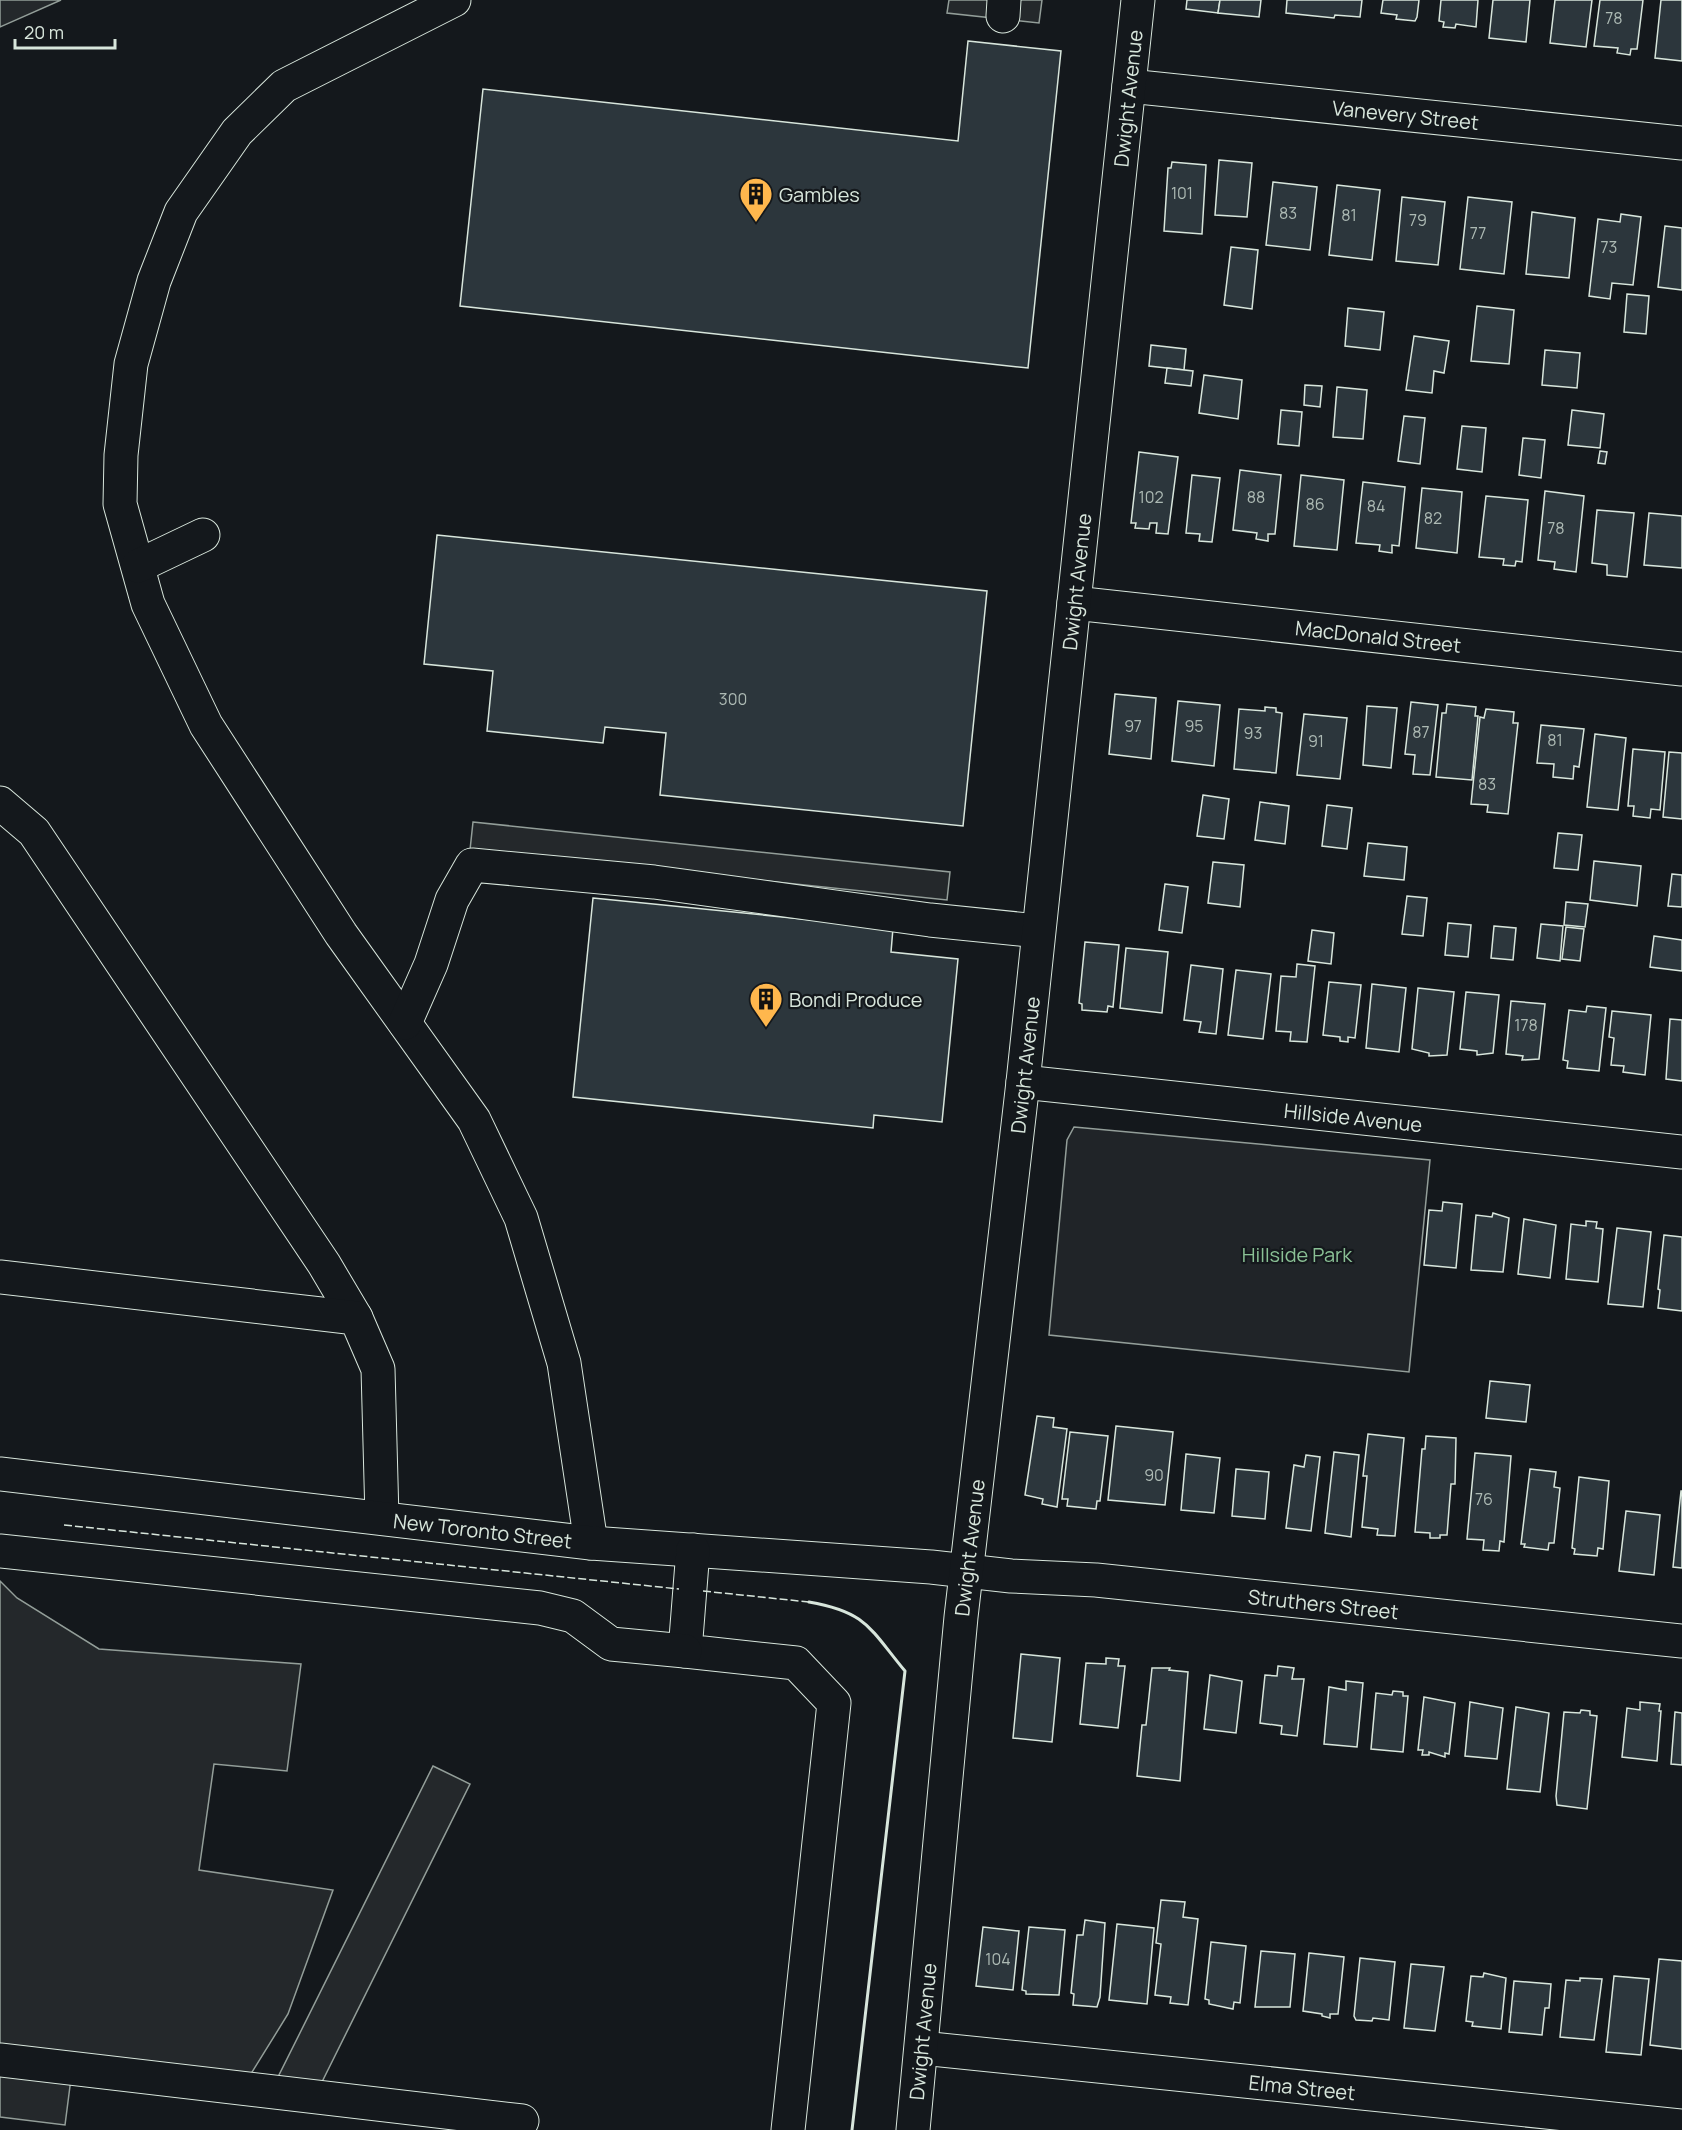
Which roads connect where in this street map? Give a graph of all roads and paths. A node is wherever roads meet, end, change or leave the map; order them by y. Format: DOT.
graph roads {
  1 [pos="454,0"];
  2 [pos="1138,0"];
  3 [pos="1130,86"];
  4 [pos="1682,143"];
  5 [pos="203,535"];
  6 [pos="138,566"];
  7 [pos="1074,603"];
  8 [pos="1682,669"];
  9 [pos="0,803"];
  10 [pos="1038,931"];
  11 [pos="405,1023"];
  12 [pos="1023,1082"];
  13 [pos="1682,1152"];
  14 [pos="0,1277"];
  15 [pos="356,1318"];
  16 [pos="0,1474"];
  17 [pos="381,1518"];
  18 [pos="591,1543"];
  19 [pos="693,1550"];
  20 [pos="0,1551"];
  21 [pos="966,1571"];
  22 [pos="1682,1641"];
  23 [pos="685,1651"];
  24 [pos="922,2048"];
  25 [pos="0,2060"];
  26 [pos="522,2121"];
  27 [pos="1682,2126"];
  28 [pos="788,2130"];
  29 [pos="913,2130"];
  1 -- 6 [label="street"];
  2 -- 3 [label="street, Dwight Avenue"];
  3 -- 4 [label="street, Vanevery Street"];
  3 -- 7 [label="street, Dwight Avenue"];
  5 -- 6 [label="street"];
  6 -- 11 [label="street"];
  7 -- 8 [label="street, MacDonald Street"];
  7 -- 10 [label="street, Dwight Avenue"];
  9 -- 15 [label="street"];
  10 -- 11 [label="street"];
  10 -- 12 [label="street, Dwight Avenue"];
  11 -- 18 [label="street"];
  12 -- 13 [label="street, Hillside Avenue"];
  12 -- 21 [label="street, Dwight Avenue"];
  14 -- 15 [label="street"];
  15 -- 17 [label="street"];
  16 -- 17 [label="street, New Toronto Street"];
  17 -- 18 [label="street, New Toronto Street"];
  18 -- 19 [label="street, New Toronto Street"];
  19 -- 21 [label="street, New Toronto Street"];
  19 -- 23 [label="street"];
  20 -- 23 [label="street"];
  21 -- 22 [label="street, Struthers Street"];
  21 -- 24 [label="street, Dwight Avenue"];
  23 -- 28 [label="street"];
  24 -- 27 [label="street, Elma Street"];
  24 -- 29 [label="street, Dwight Avenue"];
  25 -- 26 [label="street"];
}
